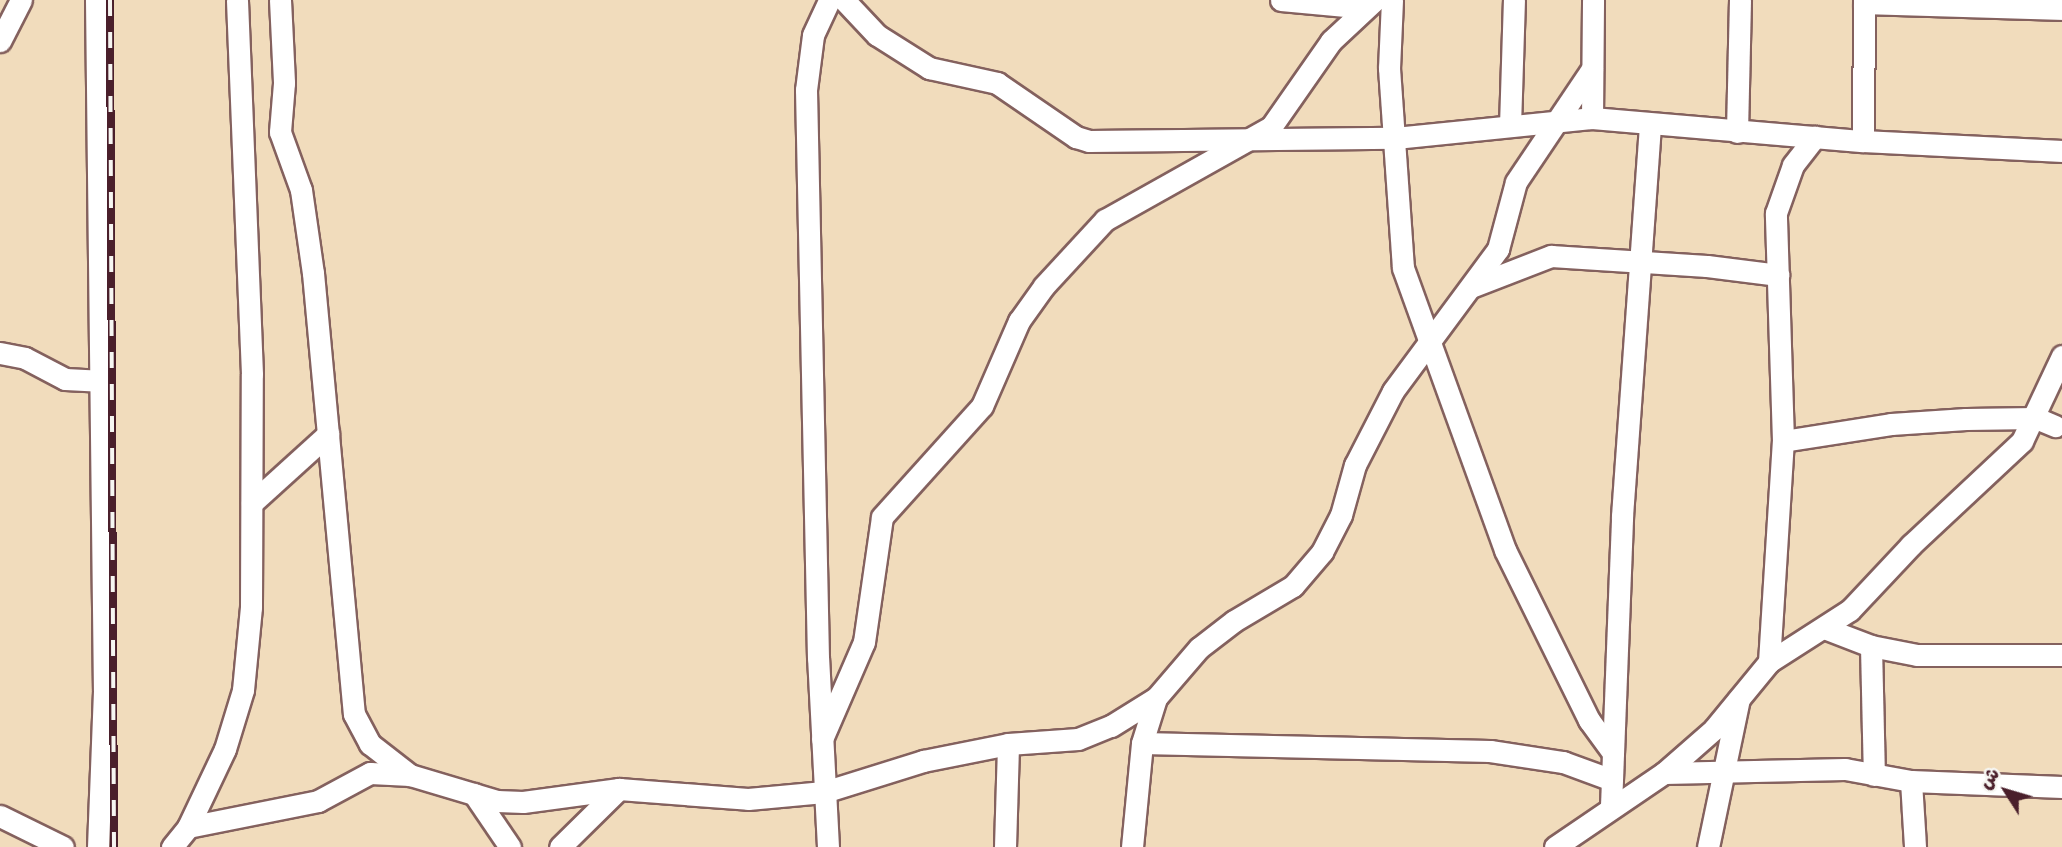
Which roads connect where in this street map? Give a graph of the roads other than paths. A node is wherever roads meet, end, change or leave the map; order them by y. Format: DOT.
graph roads {
  1 [pos="21,0"];
  2 [pos="96,0"];
  3 [pos="237,0"];
  4 [pos="280,0"];
  5 [pos="829,0"];
  6 [pos="844,0"];
  7 [pos="1281,0"];
  8 [pos="1392,0"];
  9 [pos="1514,0"];
  10 [pos="1593,0"];
  11 [pos="1740,0"];
  12 [pos="1864,1"];
  13 [pos="1370,4"];
  14 [pos="2062,9"];
  15 [pos="0,41"];
  16 [pos="1592,69"];
  17 [pos="1561,118"];
  18 [pos="1592,118"];
  19 [pos="1650,125"];
  20 [pos="1510,126"];
  21 [pos="1737,132"];
  22 [pos="1815,137"];
  23 [pos="1255,138"];
  24 [pos="1395,138"];
  25 [pos="1863,141"];
  26 [pos="2062,151"];
  27 [pos="1640,262"];
  28 [pos="1779,275"];
  29 [pos="1469,287"];
  30 [pos="1428,342"];
  31 [pos="0,353"];
  32 [pos="2062,355"];
  33 [pos="99,381"];
  34 [pos="2051,422"];
  35 [pos="328,434"];
  36 [pos="1783,440"];
  37 [pos="252,503"];
  38 [pos="1824,628"];
  39 [pos="1871,646"];
  40 [pos="2062,656"];
  41 [pos="1769,662"];
  42 [pos="1740,696"];
  43 [pos="1156,698"];
  44 [pos="821,739"];
  45 [pos="1142,743"];
  46 [pos="1008,744"];
  47 [pos="1613,753"];
  48 [pos="1664,773"];
  49 [pos="1727,773"];
  50 [pos="410,775"];
  51 [pos="1874,775"];
  52 [pos="1612,780"];
  53 [pos="1911,781"];
  54 [pos="2062,787"];
  55 [pos="619,789"];
  56 [pos="824,792"];
  57 [pos="474,794"];
  58 [pos="1611,806"];
  59 [pos="0,816"];
  60 [pos="188,827"];
  61 [pos="63,847"];
  62 [pos="98,847"];
  63 [pos="172,847"];
  64 [pos="510,847"];
  65 [pos="561,847"];
  66 [pos="828,847"];
  67 [pos="1005,847"];
  68 [pos="1132,847"];
  69 [pos="1555,847"];
  70 [pos="1707,847"];
  71 [pos="1916,847"];
  1 -- 15 [label="street"];
  2 -- 33 [label="street"];
  3 -- 37 [label="street"];
  4 -- 35 [label="street"];
  5 -- 44 [label="street"];
  6 -- 23 [label="street"];
  7 -- 13 [label="street"];
  8 -- 24 [label="street"];
  9 -- 20 [label="street"];
  10 -- 16 [label="street"];
  11 -- 21 [label="street"];
  12 -- 14 [label="street"];
  12 -- 25 [label="street"];
  13 -- 23 [label="street"];
  16 -- 17 [label="street"];
  16 -- 18 [label="street"];
  17 -- 18 [label="street"];
  17 -- 20 [label="street"];
  17 -- 29 [label="street"];
  18 -- 19 [label="street"];
  19 -- 21 [label="street"];
  19 -- 27 [label="street"];
  20 -- 24 [label="street"];
  21 -- 22 [label="street"];
  22 -- 25 [label="street"];
  22 -- 28 [label="street"];
  23 -- 24 [label="street"];
  23 -- 44 [label="street"];
  24 -- 30 [label="street"];
  25 -- 26 [label="street"];
  27 -- 28 [label="street"];
  27 -- 29 [label="street"];
  27 -- 47 [label="street"];
  28 -- 36 [label="street"];
  29 -- 30 [label="street"];
  30 -- 43 [label="street"];
  30 -- 47 [label="street"];
  31 -- 33 [label="street"];
  32 -- 34 [label="street"];
  33 -- 62 [label="street"];
  34 -- 36 [label="street"];
  34 -- 38 [label="street"];
  35 -- 37 [label="street"];
  35 -- 50 [label="street"];
  36 -- 41 [label="street"];
  37 -- 60 [label="street"];
  38 -- 39 [label="street"];
  38 -- 41 [label="street"];
  39 -- 40 [label="street"];
  39 -- 51 [label="street"];
  41 -- 42 [label="street"];
  42 -- 48 [label="street"];
  42 -- 49 [label="street"];
  43 -- 45 [label="street"];
  43 -- 46 [label="street"];
  44 -- 56 [label="street"];
  45 -- 52 [label="street"];
  45 -- 68 [label="street"];
  46 -- 56 [label="street"];
  46 -- 67 [label="street"];
  47 -- 52 [label="street"];
  48 -- 49 [label="street"];
  48 -- 58 [label="street"];
  49 -- 51 [label="street"];
  49 -- 70 [label="street"];
  50 -- 57 [label="street"];
  50 -- 60 [label="street"];
  51 -- 53 [label="street"];
  52 -- 58 [label="street"];
  53 -- 54 [label="street"];
  53 -- 71 [label="street"];
  55 -- 56 [label="street"];
  55 -- 57 [label="street"];
  55 -- 65 [label="street"];
  56 -- 66 [label="street"];
  57 -- 64 [label="street"];
  58 -- 69 [label="street"];
  59 -- 61 [label="street"];
  60 -- 63 [label="street"];
}
